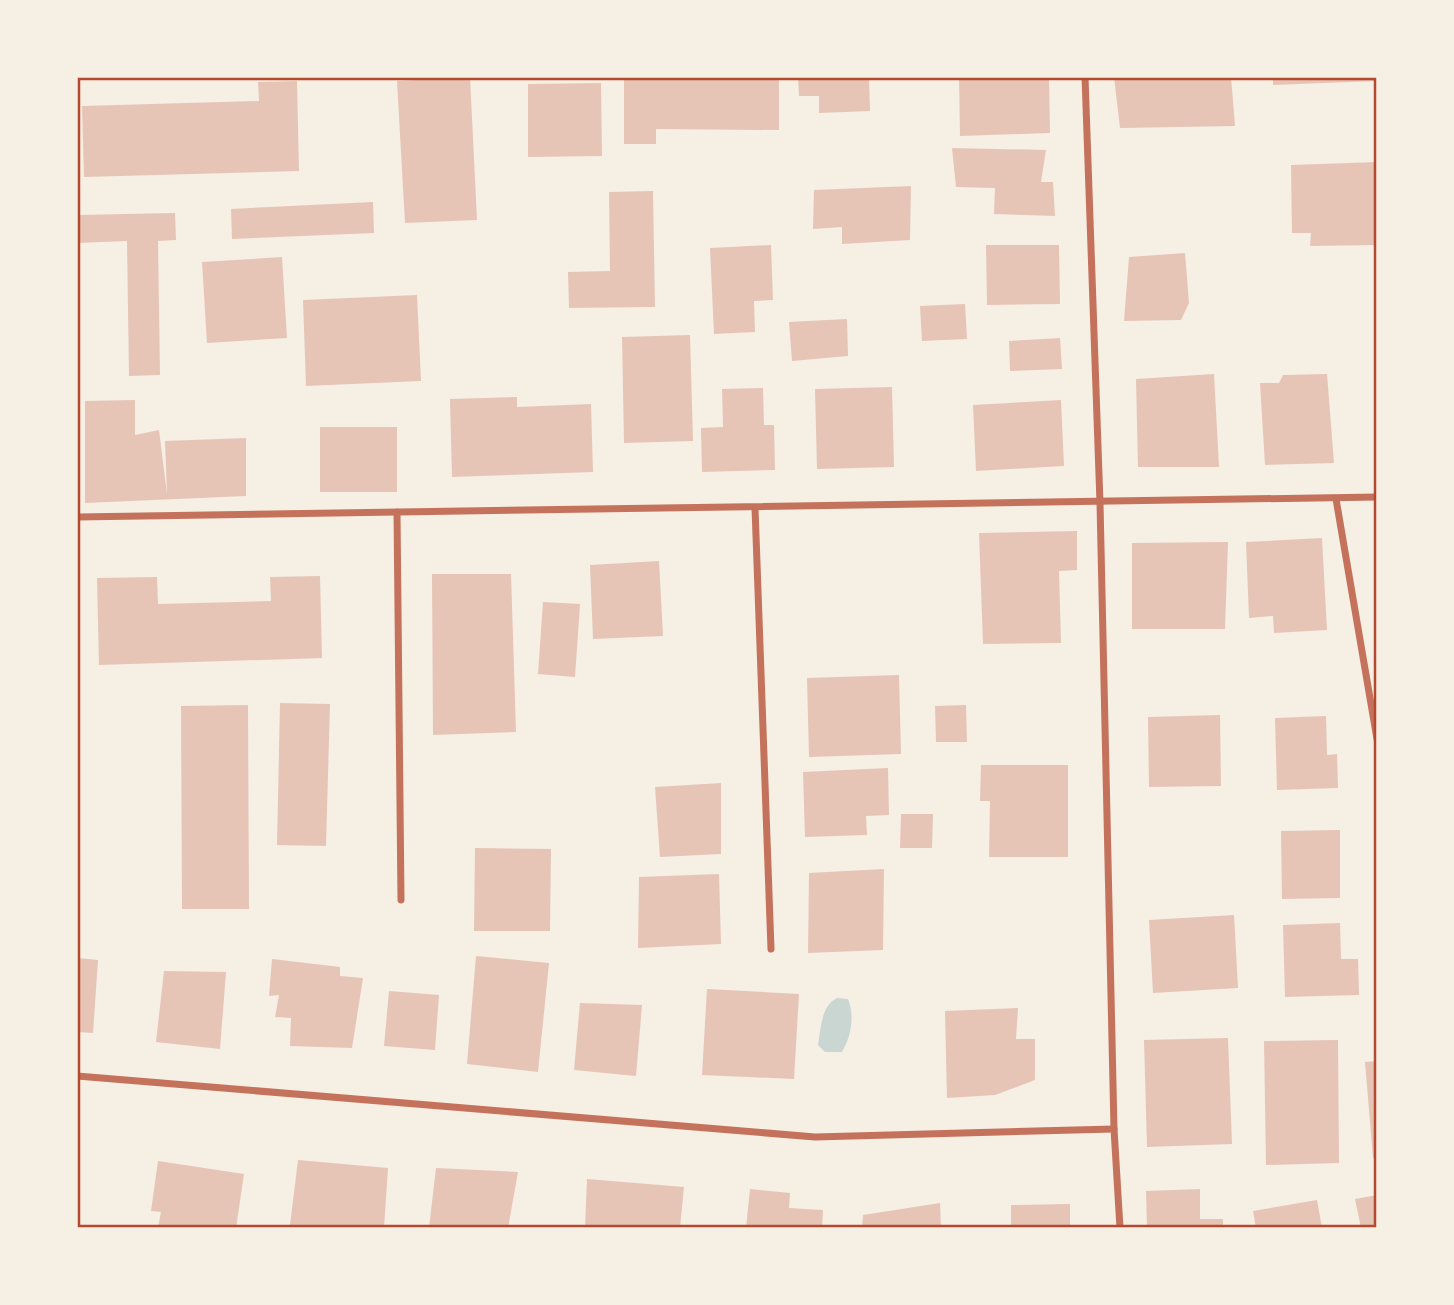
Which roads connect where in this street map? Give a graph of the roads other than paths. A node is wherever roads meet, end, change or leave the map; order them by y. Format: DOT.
graph roads {
  1 [pos="1085,77"];
  2 [pos="1377,497"];
  3 [pos="1336,499"];
  4 [pos="1100,503"];
  5 [pos="755,508"];
  6 [pos="397,513"];
  7 [pos="77,517"];
  8 [pos="1377,739"];
  9 [pos="401,900"];
  10 [pos="771,949"];
  11 [pos="77,1076"];
  12 [pos="1114,1129"];
  13 [pos="1120,1228"];
  1 -- 4 [label="street"];
  2 -- 3 [label="street"];
  3 -- 4 [label="street"];
  3 -- 8 [label="street"];
  4 -- 5 [label="street"];
  4 -- 12 [label="street"];
  5 -- 6 [label="street"];
  5 -- 10 [label="street"];
  6 -- 7 [label="street"];
  6 -- 9 [label="street"];
  11 -- 12 [label="street"];
  12 -- 13 [label="street"];
}
